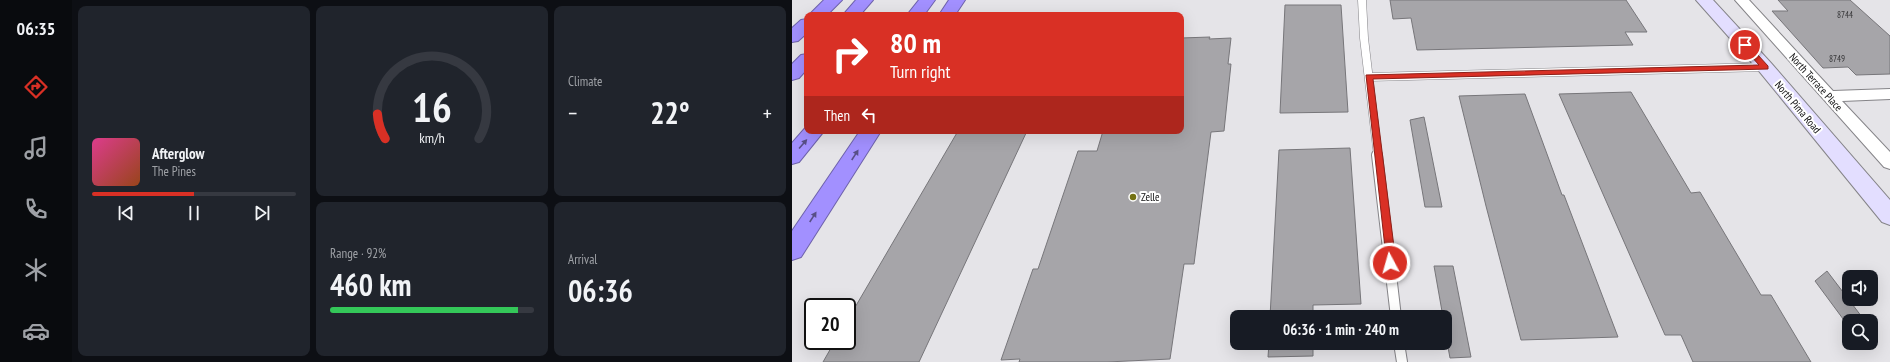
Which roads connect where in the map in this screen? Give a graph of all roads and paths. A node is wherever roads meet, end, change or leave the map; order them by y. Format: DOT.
graph roads {
  1 [pos="834,0"];
  2 [pos="866,0"];
  3 [pos="928,0"];
  4 [pos="957,0"];
  5 [pos="1362,0"];
  6 [pos="1704,0"];
  7 [pos="1742,0"];
  8 [pos="820,12"];
  9 [pos="854,12"];
  10 [pos="917,12"];
  11 [pos="949,12"];
  12 [pos="804,26"];
  13 [pos="792,36"];
  14 [pos="804,62"];
  15 [pos="1765,67"];
  16 [pos="792,74"];
  17 [pos="1369,77"];
  18 [pos="1890,94"];
  19 [pos="1828,96"];
  20 [pos="811,134"];
  21 [pos="868,134"];
  22 [pos="792,157"];
  23 [pos="1890,163"];
  24 [pos="1890,216"];
  25 [pos="792,250"];
  26 [pos="1395,310"];
  27 [pos="1400,350"];
  28 [pos="1402,362"];
  1 -- 8 [label="highway"];
  2 -- 9 [label="highway"];
  3 -- 10 [label="highway"];
  4 -- 11 [label="highway"];
  5 -- 17 [label="lane"];
  6 -- 15 [label="main road, North Pima Road"];
  7 -- 19 [label="street, North Terrace Place"];
  12 -- 13 [label="highway"];
  14 -- 16 [label="highway"];
  15 -- 17 [label="lane"];
  15 -- 24 [label="main road, North Pima Road"];
  17 -- 26 [label="lane"];
  18 -- 19 [label="street"];
  19 -- 23 [label="street, North Terrace Place"];
  22 -- 20 [label="highway, one-way"];
  25 -- 21 [label="highway, one-way"];
  27 -- 28 [label="lane"];
}
